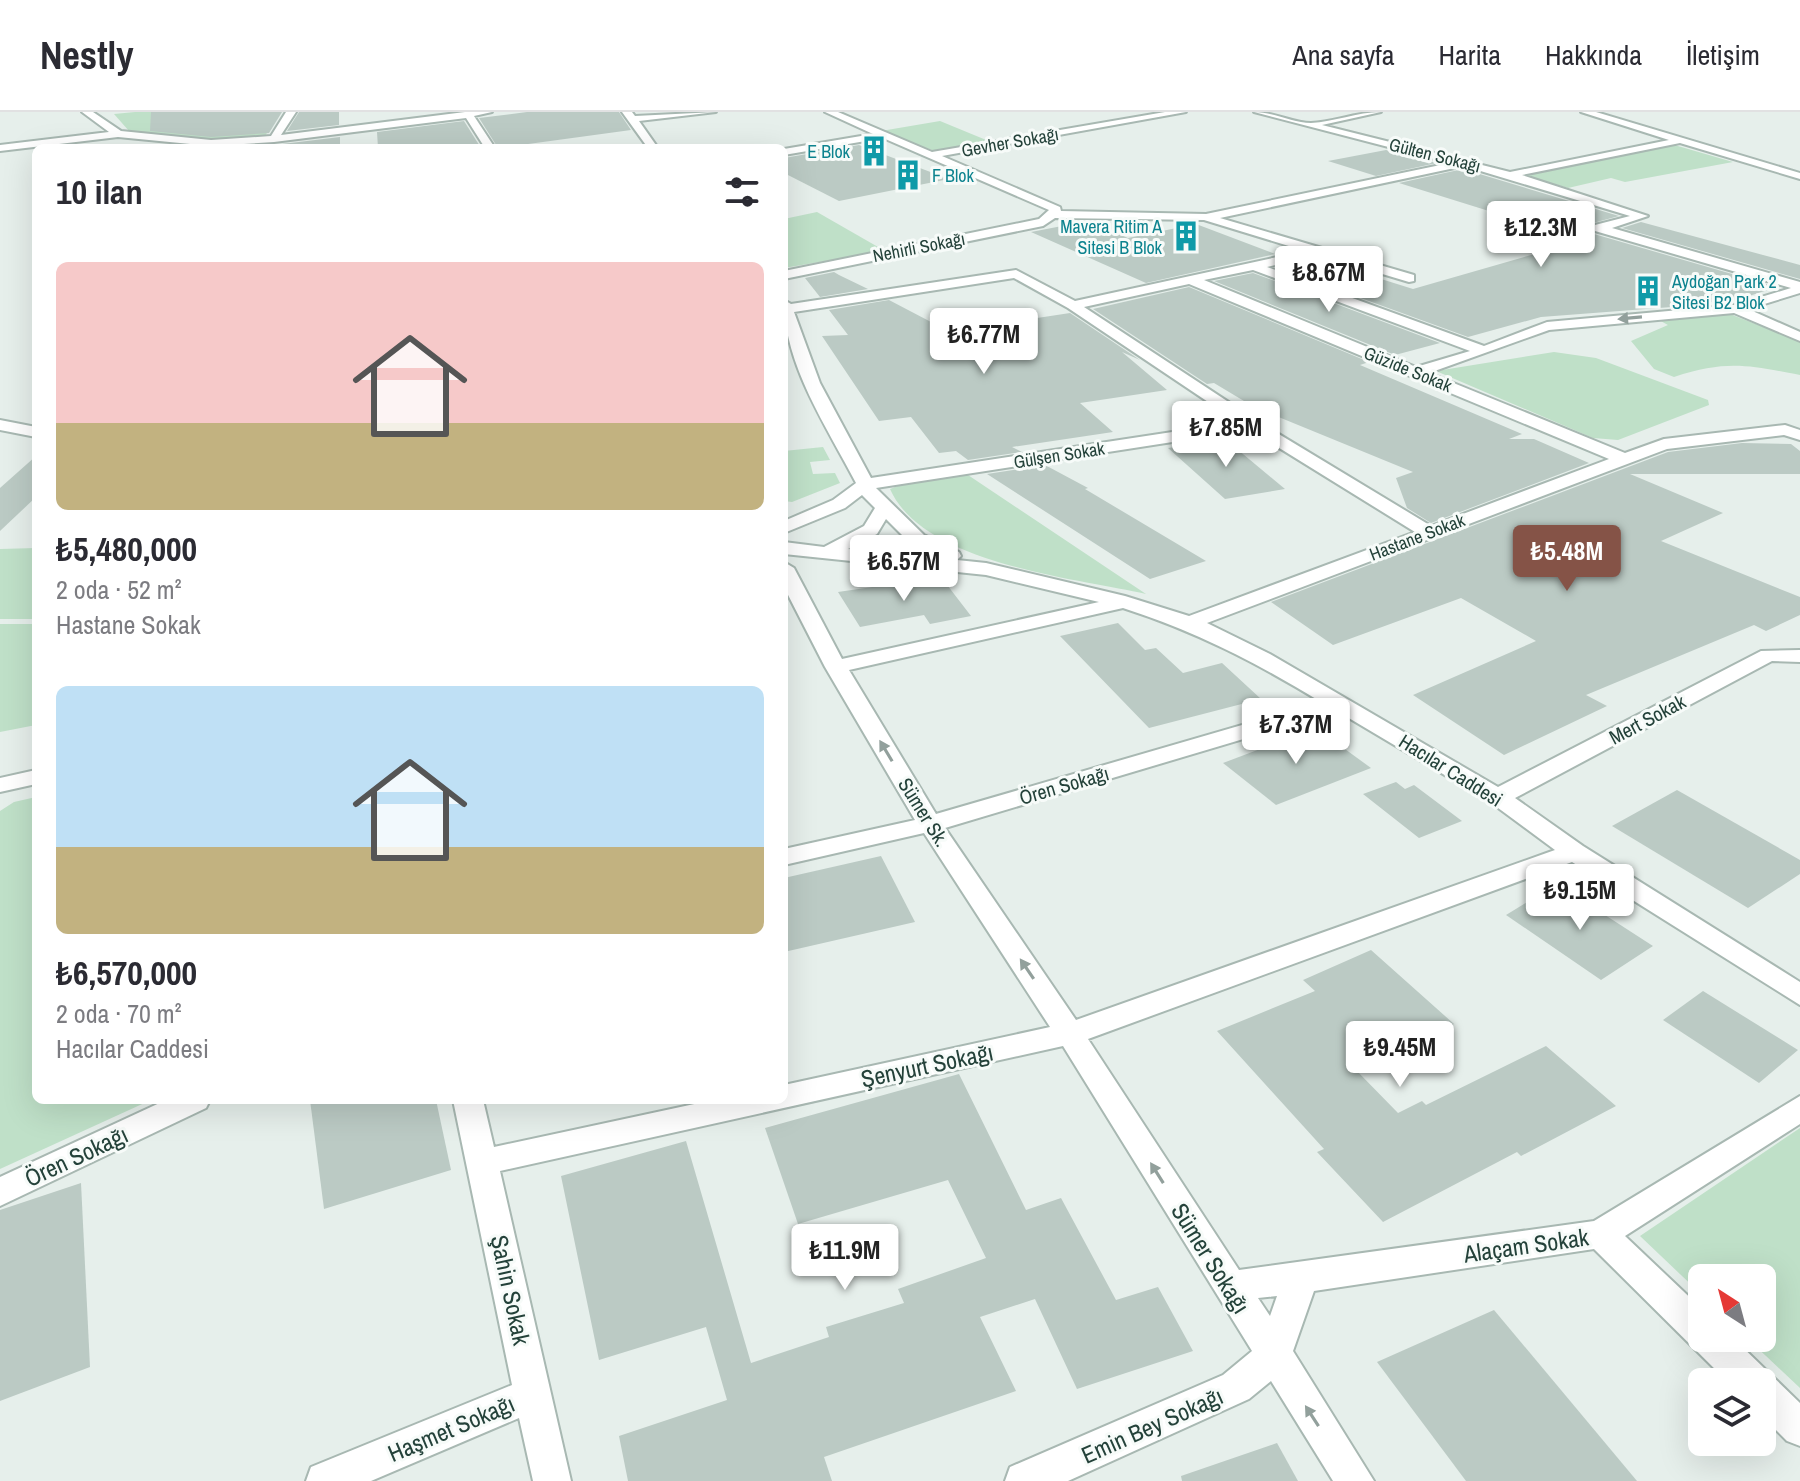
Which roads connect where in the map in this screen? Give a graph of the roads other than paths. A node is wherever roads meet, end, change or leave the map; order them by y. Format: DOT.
graph roads {
  1 [pos="87,112"];
  2 [pos="291,112"];
  3 [pos="487,112"];
  4 [pos="711,112"];
  5 [pos="830,112"];
  6 [pos="1181,112"];
  7 [pos="1259,112"];
  8 [pos="1376,112"];
  9 [pos="1586,112"];
  10 [pos="468,114"];
  11 [pos="419,116"];
  12 [pos="630,116"];
  13 [pos="1087,116"];
  14 [pos="1115,124"];
  15 [pos="1308,125"];
  16 [pos="118,134"];
  17 [pos="885,135"];
  18 [pos="274,139"];
  19 [pos="1680,140"];
  20 [pos="32,144"];
  21 [pos="34,144"];
  22 [pos="195,144"];
  23 [pos="228,144"];
  24 [pos="487,144"];
  25 [pos="650,144"];
  26 [pos="0,148"];
  27 [pos="788,151"];
  28 [pos="933,155"];
  29 [pos="1466,163"];
  30 [pos="1510,175"];
  31 [pos="1800,175"];
  32 [pos="1052,214"];
  33 [pos="1205,217"];
  34 [pos="1317,251"];
  35 [pos="1254,266"];
  36 [pos="788,274"];
  37 [pos="1409,278"];
  38 [pos="1194,281"];
  39 [pos="1800,288"];
  40 [pos="1073,305"];
  41 [pos="788,307"];
  42 [pos="1736,309"];
  43 [pos="788,313"];
  44 [pos="1800,337"];
  45 [pos="1484,351"];
  46 [pos="1416,372"];
  47 [pos="1800,416"];
  48 [pos="0,425"];
  49 [pos="1253,425"];
  50 [pos="32,431"];
  51 [pos="1793,432"];
  52 [pos="1622,458"];
  53 [pos="865,484"];
  54 [pos="839,504"];
  55 [pos="883,509"];
  56 [pos="788,526"];
  57 [pos="1429,532"];
  58 [pos="788,548"];
  59 [pos="836,548"];
  60 [pos="986,569"];
  61 [pos="789,574"];
  62 [pos="1125,602"];
  63 [pos="1190,623"];
  64 [pos="1800,656"];
  65 [pos="836,667"];
  66 [pos="1341,703"];
  67 [pos="32,778"];
  68 [pos="0,785"];
  69 [pos="1498,797"];
  70 [pos="930,824"];
  71 [pos="1574,852"];
  72 [pos="788,856"];
  73 [pos="1800,995"];
  74 [pos="1070,1034"];
  75 [pos="788,1096"];
  76 [pos="187,1104"];
  77 [pos="469,1104"];
  78 [pos="751,1104"];
  79 [pos="1800,1108"];
  80 [pos="483,1162"];
  81 [pos="0,1192"];
  82 [pos="1601,1234"];
  83 [pos="1301,1278"];
  84 [pos="1229,1286"];
  85 [pos="1688,1318"];
  86 [pos="1722,1352"];
  87 [pos="1273,1356"];
  88 [pos="1739,1368"];
  89 [pos="533,1394"];
  90 [pos="1776,1405"];
  91 [pos="1800,1428"];
  92 [pos="325,1481"];
  93 [pos="552,1481"];
  94 [pos="1024,1481"];
  95 [pos="1355,1481"];
  1 -- 16 [label="street"];
  2 -- 18 [label="street"];
  3 -- 10 [label="street"];
  4 -- 12 [label="street"];
  5 -- 17 [label="street"];
  6 -- 14 [label="street, Gevher Sokağı"];
  7 -- 15 [label="street, Gülten Sokağı"];
  8 -- 15 [label="street"];
  9 -- 19 [label="street"];
  10 -- 11 [label="street"];
  10 -- 24 [label="street"];
  11 -- 18 [label="street"];
  12 -- 25 [label="street"];
  13 -- 14 [label="street"];
  14 -- 28 [label="street, Gevher Sokağı"];
  15 -- 29 [label="street, Gülten Sokağı"];
  16 -- 21 [label="street"];
  16 -- 22 [label="street"];
  17 -- 27 [label="street"];
  17 -- 28 [label="street"];
  18 -- 23 [label="street"];
  19 -- 30 [label="street"];
  19 -- 31 [label="street"];
  20 -- 26 [label="street"];
  28 -- 32 [label="street"];
  29 -- 30 [label="street, Gülten Sokağı"];
  29 -- 33 [label="street"];
  30 -- 39 [label="street, Gülten Sokağı"];
  32 -- 33 [label="street"];
  32 -- 36 [label="street, Nehirli Sokağı"];
  33 -- 34 [label="street"];
  34 -- 35 [label="street"];
  34 -- 37 [label="street"];
  35 -- 38 [label="street"];
  35 -- 45 [label="street"];
  38 -- 40 [label="street"];
  38 -- 46 [label="street, Güzide Sokak"];
  39 -- 42 [label="street"];
  40 -- 41 [label="street"];
  40 -- 49 [label="street"];
  42 -- 44 [label="street"];
  42 -- 45 [label="street, one-way"];
  43 -- 53 [label="street"];
  45 -- 46 [label="street"];
  46 -- 52 [label="street, Güzide Sokak"];
  47 -- 51 [label="street"];
  48 -- 50 [label="street"];
  49 -- 53 [label="street, Gülşen Sokak"];
  49 -- 57 [label="street"];
  51 -- 52 [label="street, Hastane Sokak"];
  52 -- 57 [label="street, Hastane Sokak"];
  53 -- 54 [label="street"];
  53 -- 55 [label="street"];
  54 -- 56 [label="street"];
  54 -- 59 [label="street"];
  55 -- 59 [label="street, Sümer Sk."];
  55 -- 60 [label="street"];
  57 -- 63 [label="street, Hastane Sokak"];
  58 -- 59 [label="street"];
  59 -- 60 [label="street"];
  59 -- 61 [label="street, Sümer Sk."];
  60 -- 62 [label="street, Hacılar Caddesi"];
  61 -- 65 [label="street, Sümer Sk."];
  62 -- 63 [label="street, Hacılar Caddesi"];
  62 -- 65 [label="street"];
  63 -- 66 [label="street, Hacılar Caddesi"];
  64 -- 69 [label="street, Mert Sokak"];
  70 -- 65 [label="street, Sümer Sk., one-way"];
  66 -- 69 [label="street, Hacılar Caddesi"];
  66 -- 70 [label="street, Ören Sokağı"];
  67 -- 68 [label="street"];
  69 -- 71 [label="street, Hacılar Caddesi"];
  70 -- 72 [label="street, Ören Sokağı"];
  74 -- 70 [label="street, Sümer Sk., one-way"];
  71 -- 73 [label="street, Hacılar Caddesi"];
  71 -- 74 [label="street, Şenyurt Sokağı"];
  74 -- 75 [label="street, Şenyurt Sokağı"];
  84 -- 74 [label="street, Sümer Sokağı, one-way"];
  76 -- 81 [label="street, Ören Sokağı"];
  77 -- 80 [label="street, Şahin Sokak"];
  78 -- 80 [label="street"];
  79 -- 82 [label="street, Alaçam Sokak"];
  80 -- 89 [label="street, Şahin Sokak"];
  82 -- 83 [label="street, Alaçam Sokak"];
  82 -- 85 [label="street"];
  83 -- 84 [label="street, Alaçam Sokak"];
  83 -- 87 [label="street"];
  84 -- 87 [label="street, Sümer Sokağı"];
  86 -- 88 [label="street"];
  87 -- 94 [label="street, Emin Bey Sokağı"];
  95 -- 87 [label="street, Sümer Sokağı, one-way"];
  89 -- 92 [label="street, Haşmet Sokağı"];
  89 -- 93 [label="street, Şahin Sokak"];
  90 -- 91 [label="street"];
}
